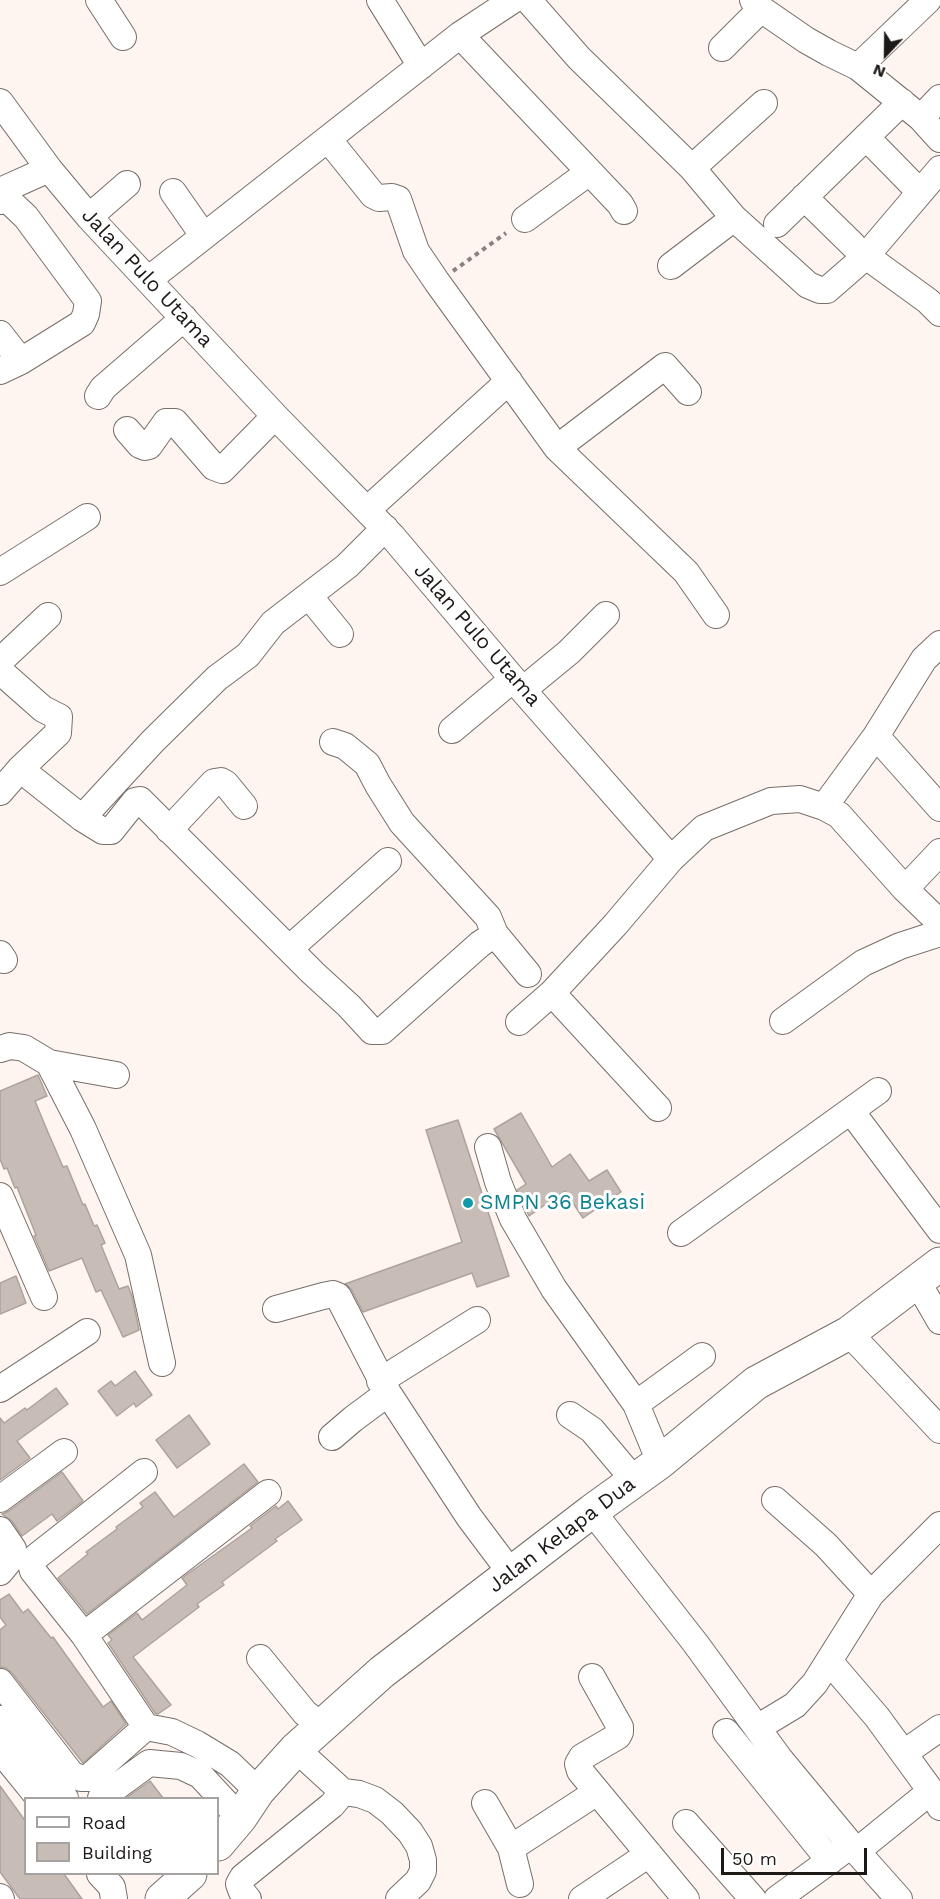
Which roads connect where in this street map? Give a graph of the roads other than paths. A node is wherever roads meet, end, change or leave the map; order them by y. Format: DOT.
graph roads {
  1 [pos="99,0"];
  2 [pos="380,0"];
  3 [pos="513,0"];
  4 [pos="528,0"];
  5 [pos="928,0"];
  6 [pos="757,5"];
  7 [pos="460,35"];
  8 [pos="123,36"];
  9 [pos="722,48"];
  10 [pos="421,66"];
  11 [pos="858,67"];
  12 [pos="940,98"];
  13 [pos="0,102"];
  14 [pos="764,103"];
  15 [pos="912,110"];
  16 [pos="866,137"];
  17 [pos="328,139"];
  18 [pos="940,139"];
  19 [pos="692,168"];
  20 [pos="49,169"];
  21 [pos="940,169"];
  22 [pos="588,172"];
  23 [pos="127,184"];
  24 [pos="912,184"];
  25 [pos="0,190"];
  26 [pos="173,192"];
  27 [pos="804,197"];
  28 [pos="0,201"];
  29 [pos="624,211"];
  30 [pos="89,217"];
  31 [pos="734,218"];
  32 [pos="777,224"];
  33 [pos="516,226"];
  34 [pos="203,235"];
  35 [pos="860,250"];
  36 [pos="671,266"];
  37 [pos="148,280"];
  38 [pos="936,302"];
  39 [pos="184,318"];
  40 [pos="0,334"];
  41 [pos="11,366"];
  42 [pos="509,381"];
  43 [pos="688,392"];
  44 [pos="98,396"];
  45 [pos="275,416"];
  46 [pos="127,430"];
  47 [pos="557,448"];
  48 [pos="367,510"];
  49 [pos="87,517"];
  50 [pos="385,528"];
  51 [pos="0,572"];
  52 [pos="309,596"];
  53 [pos="606,615"];
  54 [pos="716,615"];
  55 [pos="48,616"];
  56 [pos="340,634"];
  57 [pos="935,660"];
  58 [pos="0,661"];
  59 [pos="0,671"];
  60 [pos="519,684"];
  61 [pos="452,730"];
  62 [pos="876,736"];
  63 [pos="333,742"];
  64 [pos="20,769"];
  65 [pos="0,792"];
  66 [pos="244,806"];
  67 [pos="824,807"];
  68 [pos="940,808"];
  69 [pos="82,818"];
  70 [pos="169,830"];
  71 [pos="940,852"];
  72 [pos="671,859"];
  73 [pos="388,861"];
  74 [pos="905,889"];
  75 [pos="940,923"];
  76 [pos="940,933"];
  77 [pos="495,934"];
  78 [pos="288,948"];
  79 [pos="528,974"];
  80 [pos="552,993"];
  81 [pos="783,1021"];
  82 [pos="519,1022"];
  83 [pos="0,1048"];
  84 [pos="50,1063"];
  85 [pos="117,1075"];
  86 [pos="878,1091"];
  87 [pos="658,1108"];
  88 [pos="851,1112"];
  89 [pos="488,1147"];
  90 [pos="0,1196"];
  91 [pos="940,1230"];
  92 [pos="681,1233"];
  93 [pos="929,1273"];
  94 [pos="44,1297"];
  95 [pos="276,1309"];
  96 [pos="477,1320"];
  97 [pos="940,1321"];
  98 [pos="87,1332"];
  99 [pos="849,1333"];
  100 [pos="702,1356"];
  101 [pos="162,1363"];
  102 [pos="384,1387"];
  103 [pos="0,1389"];
  104 [pos="636,1404"];
  105 [pos="570,1415"];
  106 [pos="940,1430"];
  107 [pos="332,1437"];
  108 [pos="64,1452"];
  109 [pos="647,1471"];
  110 [pos="144,1472"];
  111 [pos="268,1494"];
  112 [pos="0,1499"];
  113 [pos="775,1500"];
  114 [pos="592,1511"];
  115 [pos="940,1525"];
  116 [pos="0,1530"];
  117 [pos="0,1572"];
  118 [pos="511,1573"];
  119 [pos="871,1594"];
  120 [pos="84,1635"];
  121 [pos="260,1658"];
  122 [pos="829,1661"];
  123 [pos="592,1677"];
  124 [pos="0,1682"];
  125 [pos="0,1719"];
  126 [pos="322,1726"];
  127 [pos="146,1727"];
  128 [pos="757,1728"];
  129 [pos="940,1728"];
  130 [pos="726,1732"];
  131 [pos="296,1749"];
  132 [pos="0,1750"];
  133 [pos="904,1754"];
  134 [pos="343,1792"];
  135 [pos="597,1792"];
  136 [pos="38,1797"];
  137 [pos="64,1797"];
  138 [pos="102,1797"];
  139 [pos="936,1799"];
  140 [pos="485,1803"];
  141 [pos="249,1805"];
  142 [pos="686,1823"];
  143 [pos="219,1843"];
  144 [pos="511,1848"];
  145 [pos="854,1848"];
  146 [pos="648,1854"];
  147 [pos="830,1861"];
  148 [pos="101,1875"];
  149 [pos="189,1875"];
  150 [pos="520,1884"];
  151 [pos="114,1899"];
  152 [pos="162,1899"];
  153 [pos="249,1899"];
  154 [pos="399,1899"];
  155 [pos="582,1899"];
  156 [pos="686,1899"];
  157 [pos="753,1899"];
  158 [pos="777,1899"];
  159 [pos="900,1899"];
  1 -- 8 [label="street"];
  2 -- 10 [label="street"];
  3 -- 7 [label="street"];
  4 -- 19 [label="street"];
  5 -- 11 [label="street"];
  6 -- 9 [label="street"];
  6 -- 11 [label="street"];
  7 -- 10 [label="street"];
  7 -- 22 [label="street"];
  10 -- 17 [label="street"];
  11 -- 15 [label="street"];
  12 -- 15 [label="street"];
  13 -- 20 [label="street, Jalan Pulo Utama"];
  14 -- 19 [label="street"];
  15 -- 16 [label="street"];
  15 -- 18 [label="street"];
  16 -- 24 [label="street"];
  16 -- 27 [label="street"];
  17 -- 34 [label="street"];
  17 -- 42 [label="street"];
  19 -- 31 [label="street"];
  20 -- 25 [label="street"];
  20 -- 30 [label="street, Jalan Pulo Utama"];
  21 -- 35 [label="street"];
  22 -- 29 [label="street"];
  22 -- 33 [label="street"];
  23 -- 30 [label="street"];
  26 -- 34 [label="street"];
  27 -- 32 [label="street"];
  27 -- 35 [label="street"];
  28 -- 41 [label="street"];
  30 -- 37 [label="street, Jalan Pulo Utama"];
  31 -- 35 [label="street"];
  31 -- 36 [label="street"];
  34 -- 37 [label="street"];
  35 -- 38 [label="street"];
  37 -- 39 [label="street, Jalan Pulo Utama"];
  39 -- 44 [label="street"];
  39 -- 45 [label="street, Jalan Pulo Utama"];
  40 -- 41 [label="street"];
  42 -- 47 [label="street"];
  42 -- 48 [label="street"];
  43 -- 47 [label="street"];
  45 -- 46 [label="street"];
  45 -- 48 [label="street, Jalan Pulo Utama"];
  47 -- 54 [label="street"];
  48 -- 50 [label="street, Jalan Pulo Utama"];
  49 -- 51 [label="street"];
  50 -- 52 [label="street"];
  50 -- 60 [label="street, Jalan Pulo Utama"];
  52 -- 56 [label="street"];
  52 -- 69 [label="street"];
  53 -- 60 [label="street"];
  55 -- 58 [label="street"];
  57 -- 62 [label="street"];
  59 -- 64 [label="street"];
  60 -- 61 [label="street"];
  60 -- 72 [label="street, Jalan Pulo Utama"];
  62 -- 67 [label="street"];
  62 -- 68 [label="street"];
  63 -- 77 [label="street"];
  64 -- 65 [label="street"];
  64 -- 69 [label="street"];
  66 -- 70 [label="street"];
  67 -- 72 [label="street"];
  67 -- 74 [label="street"];
  69 -- 70 [label="street"];
  70 -- 78 [label="street"];
  71 -- 74 [label="street"];
  72 -- 80 [label="street"];
  73 -- 78 [label="street"];
  74 -- 75 [label="street"];
  76 -- 81 [label="street"];
  77 -- 78 [label="street"];
  77 -- 79 [label="street"];
  80 -- 82 [label="street"];
  80 -- 87 [label="street"];
  83 -- 84 [label="street"];
  84 -- 85 [label="street"];
  84 -- 101 [label="street"];
  86 -- 88 [label="street"];
  88 -- 91 [label="street"];
  88 -- 92 [label="street"];
  89 -- 104 [label="street"];
  90 -- 94 [label="street"];
  93 -- 97 [label="street"];
  93 -- 99 [label="main road, Jalan Kelapa Dua"];
  95 -- 102 [label="street"];
  96 -- 102 [label="street"];
  98 -- 103 [label="street"];
  99 -- 106 [label="street"];
  99 -- 109 [label="main road, Jalan Kelapa Dua"];
  100 -- 104 [label="street"];
  102 -- 107 [label="street"];
  102 -- 118 [label="street"];
  104 -- 109 [label="street"];
  105 -- 109 [label="street"];
  108 -- 112 [label="street"];
  109 -- 114 [label="main road, Jalan Kelapa Dua"];
  110 -- 120 [label="street"];
  111 -- 120 [label="street"];
  113 -- 119 [label="street"];
  114 -- 118 [label="main road, Jalan Kelapa Dua"];
  114 -- 128 [label="street"];
  115 -- 119 [label="street"];
  116 -- 117 [label="street"];
  118 -- 126 [label="main road, Jalan Kelapa Dua"];
  119 -- 122 [label="street"];
  120 -- 127 [label="street"];
  121 -- 126 [label="street"];
  122 -- 128 [label="street"];
  122 -- 133 [label="street"];
  123 -- 135 [label="street"];
  124 -- 127 [label="street"];
  125 -- 137 [label="street"];
  126 -- 131 [label="main road, Jalan Kelapa Dua"];
  127 -- 141 [label="street"];
  128 -- 145 [label="street"];
  129 -- 133 [label="street"];
  130 -- 147 [label="street"];
  131 -- 134 [label="street"];
  131 -- 141 [label="main road, Jalan Kelapa Dua"];
  132 -- 136 [label="street"];
  133 -- 139 [label="street"];
  134 -- 153 [label="street"];
  134 -- 154 [label="street"];
  135 -- 144 [label="street"];
  135 -- 146 [label="street"];
  138 -- 141 [label="street"];
  139 -- 145 [label="street"];
  140 -- 144 [label="street"];
  141 -- 143 [label="main road, Jalan Kelapa Dua"];
  142 -- 157 [label="street"];
  144 -- 150 [label="street"];
  145 -- 147 [label="street"];
  145 -- 159 [label="street"];
  146 -- 155 [label="street"];
  146 -- 156 [label="street"];
  147 -- 158 [label="street"];
  148 -- 151 [label="street"];
  149 -- 152 [label="main road"];
}
